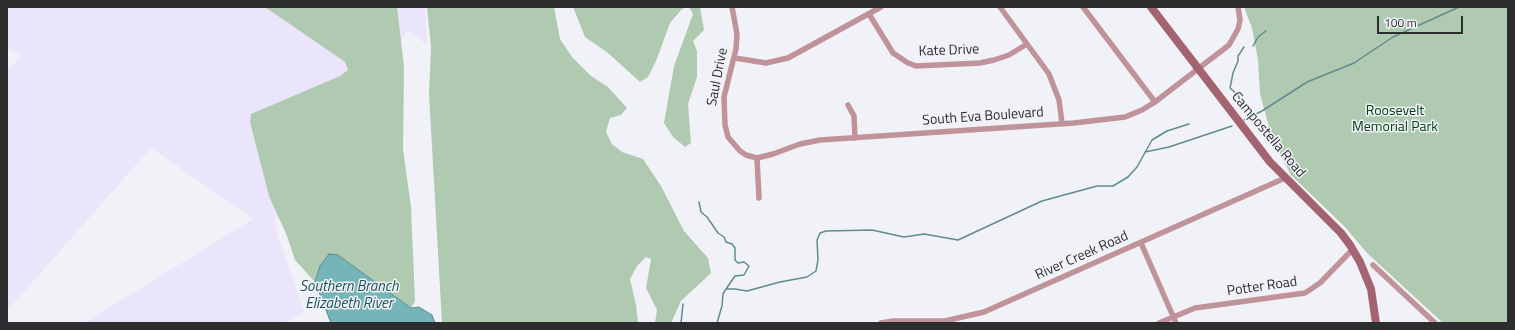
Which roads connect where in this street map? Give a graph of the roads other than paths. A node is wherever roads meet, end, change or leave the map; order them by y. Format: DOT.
graph roads {
  1 [pos="732,7"];
  2 [pos="881,7"];
  3 [pos="1000,7"];
  4 [pos="1083,7"];
  5 [pos="1152,7"];
  6 [pos="1238,7"];
  7 [pos="870,14"];
  8 [pos="1027,44"];
  9 [pos="735,58"];
  10 [pos="1199,70"];
  11 [pos="1154,102"];
  12 [pos="848,104"];
  13 [pos="1062,123"];
  14 [pos="855,138"];
  15 [pos="757,158"];
  16 [pos="1285,178"];
  17 [pos="759,198"];
  18 [pos="1141,243"];
  19 [pos="1352,249"];
  20 [pos="1373,265"];
  21 [pos="1174,316"];
  22 [pos="881,323"];
  23 [pos="915,323"];
  24 [pos="1159,323"];
  25 [pos="1176,323"];
  26 [pos="1376,323"];
  27 [pos="1435,323"];
  1 -- 9 [label="street, Saul Drive"];
  2 -- 7 [label="street"];
  3 -- 8 [label="street"];
  4 -- 11 [label="street"];
  5 -- 10 [label="main road, Campostella Road"];
  6 -- 10 [label="street, South Eva Boulevard"];
  7 -- 8 [label="street, Kate Drive"];
  7 -- 9 [label="street"];
  8 -- 13 [label="street"];
  9 -- 15 [label="street, Saul Drive"];
  10 -- 11 [label="street, South Eva Boulevard"];
  10 -- 16 [label="main road, Campostella Road"];
  11 -- 13 [label="street, South Eva Boulevard"];
  12 -- 14 [label="street"];
  13 -- 14 [label="street, South Eva Boulevard"];
  14 -- 15 [label="street, South Eva Boulevard"];
  15 -- 17 [label="street"];
  16 -- 18 [label="street, River Creek Road"];
  16 -- 19 [label="main road, Campostella Road"];
  18 -- 21 [label="street"];
  18 -- 23 [label="street, River Creek Road"];
  19 -- 21 [label="street, Potter Road"];
  19 -- 26 [label="main road, Campostella Road"];
  20 -- 27 [label="street"];
  21 -- 24 [label="street, Potter Road"];
  21 -- 25 [label="street"];
  22 -- 23 [label="street, River Creek Road"];
}
